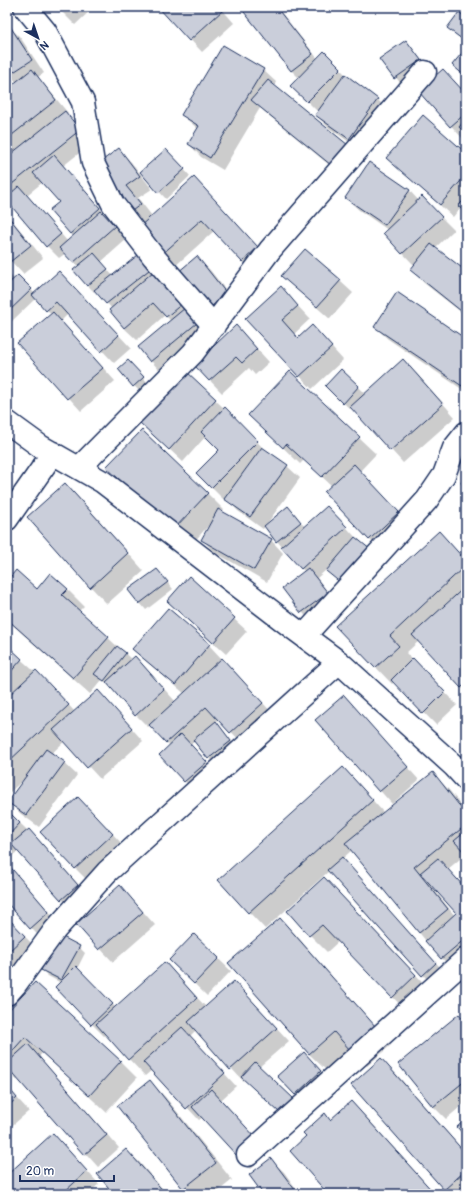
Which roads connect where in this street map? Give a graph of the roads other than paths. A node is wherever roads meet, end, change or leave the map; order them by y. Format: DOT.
graph roads {
  1 [pos="25,7"];
  2 [pos="425,72"];
  3 [pos="214,326"];
  4 [pos="7,422"];
  5 [pos="466,433"];
  6 [pos="52,453"];
  7 [pos="79,468"];
  8 [pos="7,519"];
  9 [pos="304,636"];
  10 [pos="339,662"];
  11 [pos="466,779"];
  12 [pos="466,959"];
  13 [pos="7,994"];
  14 [pos="248,1155"];
  1 -- 3 [label="street"];
  2 -- 3 [label="street"];
  3 -- 7 [label="street"];
  4 -- 6 [label="street"];
  5 -- 9 [label="street"];
  6 -- 7 [label="street"];
  6 -- 8 [label="street"];
  7 -- 9 [label="street"];
  9 -- 10 [label="street"];
  10 -- 11 [label="street"];
  10 -- 13 [label="street"];
  12 -- 14 [label="street"];
}
